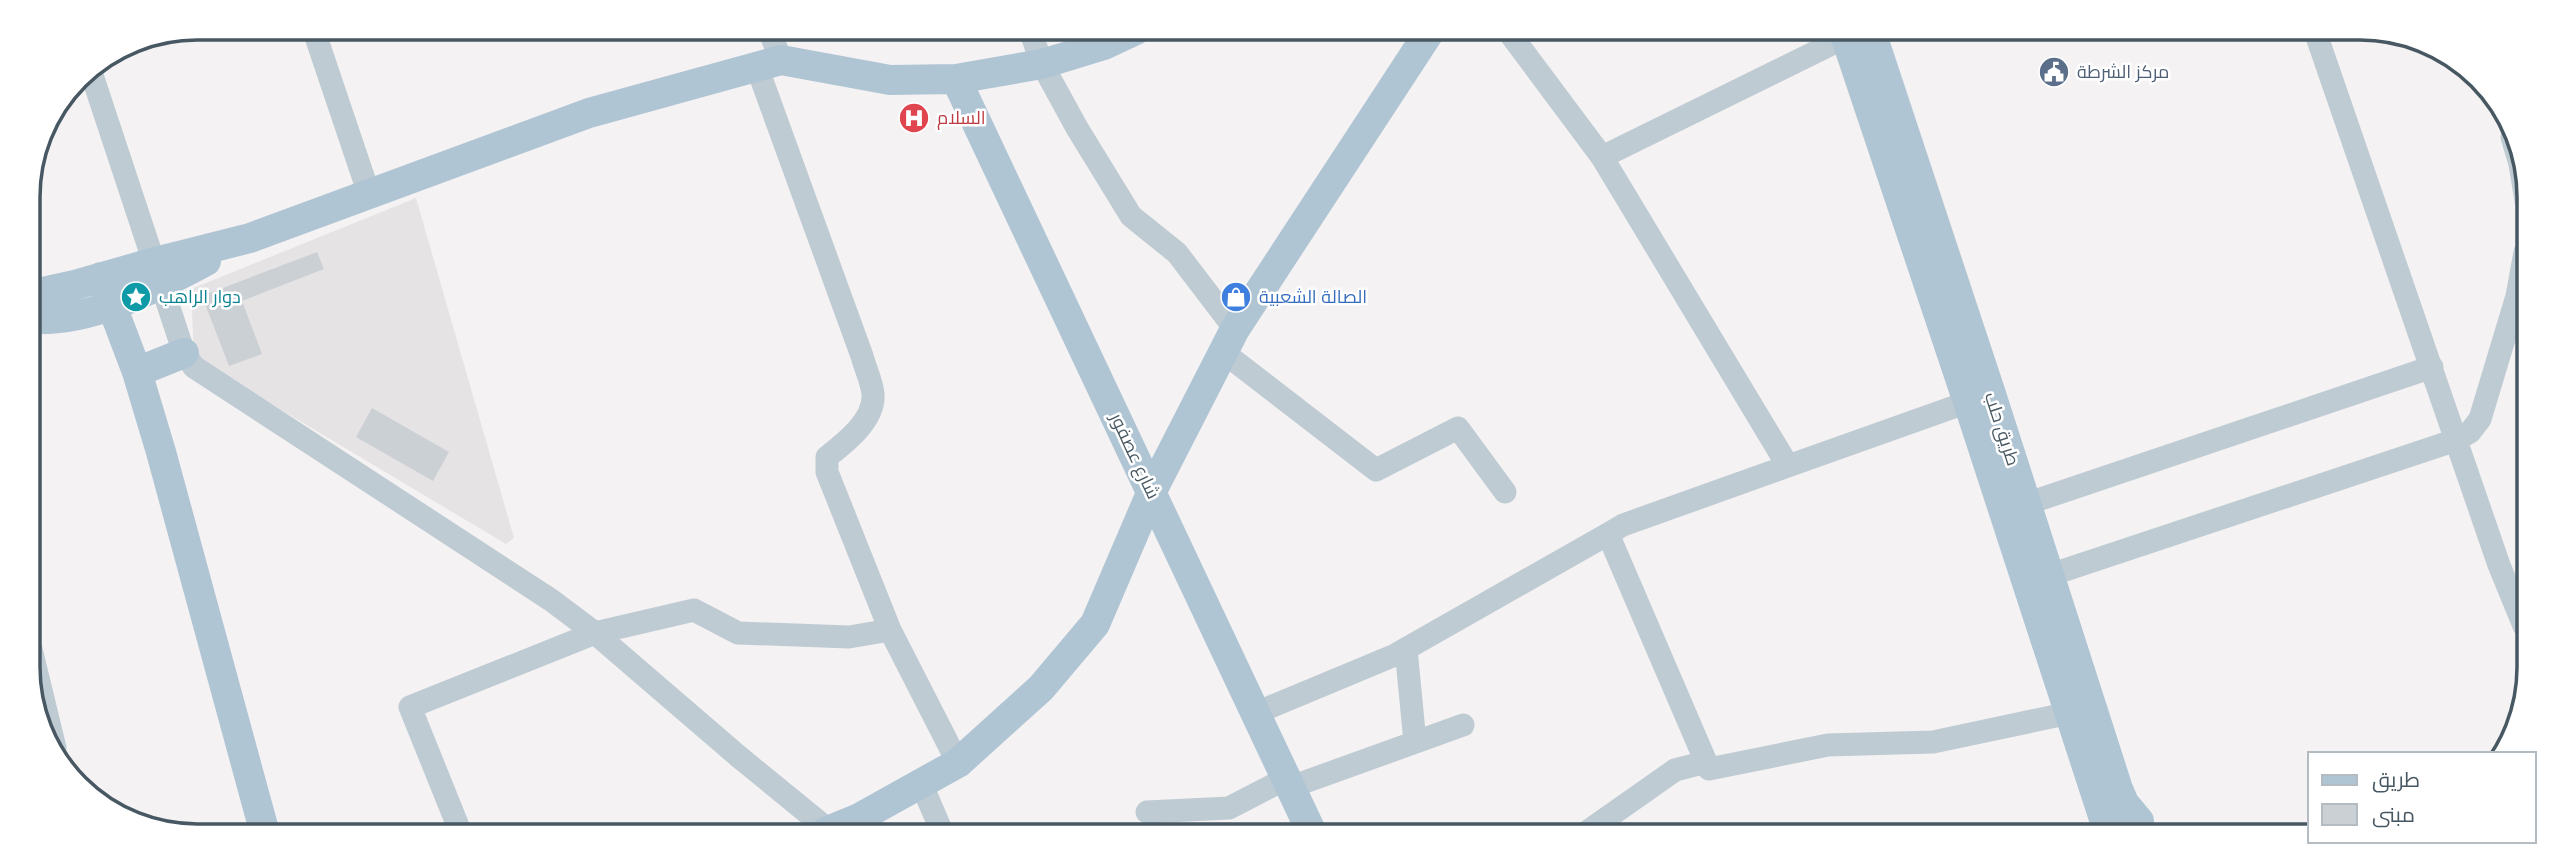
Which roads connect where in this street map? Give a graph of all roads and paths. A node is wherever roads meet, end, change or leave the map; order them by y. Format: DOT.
graph roads {
  1 [pos="317,40"];
  2 [pos="769,40"];
  3 [pos="1034,40"];
  4 [pos="1095,40"];
  5 [pos="1424,40"];
  6 [pos="1514,40"];
  7 [pos="1841,40"];
  8 [pos="1855,40"];
  9 [pos="1855,40"];
  10 [pos="2318,40"];
  11 [pos="769,64"];
  12 [pos="1042,64"];
  13 [pos="94,79"];
  14 [pos="956,79"];
  15 [pos="1602,157"];
  16 [pos="369,194"];
  17 [pos="159,273"];
  18 [pos="106,291"];
  19 [pos="41,294"];
  20 [pos="2517,296"];
  21 [pos="41,317"];
  22 [pos="1229,340"];
  23 [pos="184,353"];
  24 [pos="2432,367"];
  25 [pos="137,372"];
  26 [pos="1968,402"];
  27 [pos="2456,440"];
  28 [pos="1788,466"];
  29 [pos="1152,491"];
  30 [pos="1505,492"];
  31 [pos="2026,504"];
  32 [pos="1608,534"];
  33 [pos="2050,575"];
  34 [pos="2517,594"];
  35 [pos="890,630"];
  36 [pos="595,633"];
  37 [pos="1406,649"];
  38 [pos="1256,713"];
  39 [pos="2070,713"];
  40 [pos="1463,725"];
  41 [pos="1415,742"];
  42 [pos="1706,762"];
  43 [pos="958,763"];
  44 [pos="921,783"];
  45 [pos="1289,783"];
  46 [pos="1147,812"];
  47 [pos="1308,823"];
  48 [pos="1599,823"];
  49 [pos="2104,823"];
  50 [pos="2114,823"];
  51 [pos="2139,823"];
  52 [pos="2140,823"];
  53 [pos="262,824"];
  54 [pos="457,824"];
  55 [pos="820,824"];
  56 [pos="846,824"];
  57 [pos="938,824"];
  1 -- 16 [label="street"];
  2 -- 11 [label="street"];
  3 -- 12 [label="street"];
  4 -- 12 [label="main road"];
  5 -- 22 [label="main road"];
  6 -- 15 [label="street"];
  7 -- 15 [label="street"];
  8 -- 26 [label="main road"];
  9 -- 31 [label="main road, طريق حلب"];
  10 -- 24 [label="street"];
  11 -- 14 [label="main road"];
  11 -- 16 [label="main road"];
  11 -- 35 [label="street"];
  12 -- 14 [label="main road"];
  12 -- 22 [label="street"];
  13 -- 17 [label="street"];
  14 -- 29 [label="main road, شارع عصفور"];
  15 -- 28 [label="street"];
  16 -- 17 [label="main road"];
  17 -- 18 [label="main road"];
  17 -- 23 [label="street"];
  18 -- 19 [label="main road"];
  18 -- 21 [label="main road"];
  18 -- 25 [label="main road"];
  20 -- 27 [label="street"];
  22 -- 29 [label="main road"];
  22 -- 30 [label="street"];
  23 -- 25 [label="main road"];
  23 -- 36 [label="street"];
  24 -- 27 [label="street"];
  24 -- 31 [label="street"];
  25 -- 53 [label="main road"];
  26 -- 28 [label="street"];
  26 -- 39 [label="main road"];
  27 -- 33 [label="street"];
  27 -- 34 [label="street"];
  28 -- 32 [label="street"];
  29 -- 38 [label="main road, شارع عصفور"];
  29 -- 43 [label="main road"];
  31 -- 33 [label="main road, طريق حلب"];
  32 -- 37 [label="street"];
  32 -- 42 [label="street"];
  33 -- 52 [label="main road, طريق حلب"];
  35 -- 36 [label="street"];
  35 -- 43 [label="street"];
  36 -- 54 [label="street"];
  36 -- 55 [label="street"];
  37 -- 38 [label="street"];
  37 -- 41 [label="street"];
  38 -- 45 [label="main road, شارع عصفور"];
  39 -- 42 [label="street"];
  39 -- 49 [label="main road"];
  40 -- 41 [label="street"];
  41 -- 45 [label="street"];
  42 -- 48 [label="street"];
  43 -- 44 [label="main road"];
  44 -- 56 [label="main road"];
  44 -- 57 [label="street"];
  45 -- 46 [label="street"];
  45 -- 47 [label="main road, شارع عصفور"];
  50 -- 51 [label="main road"];
}
